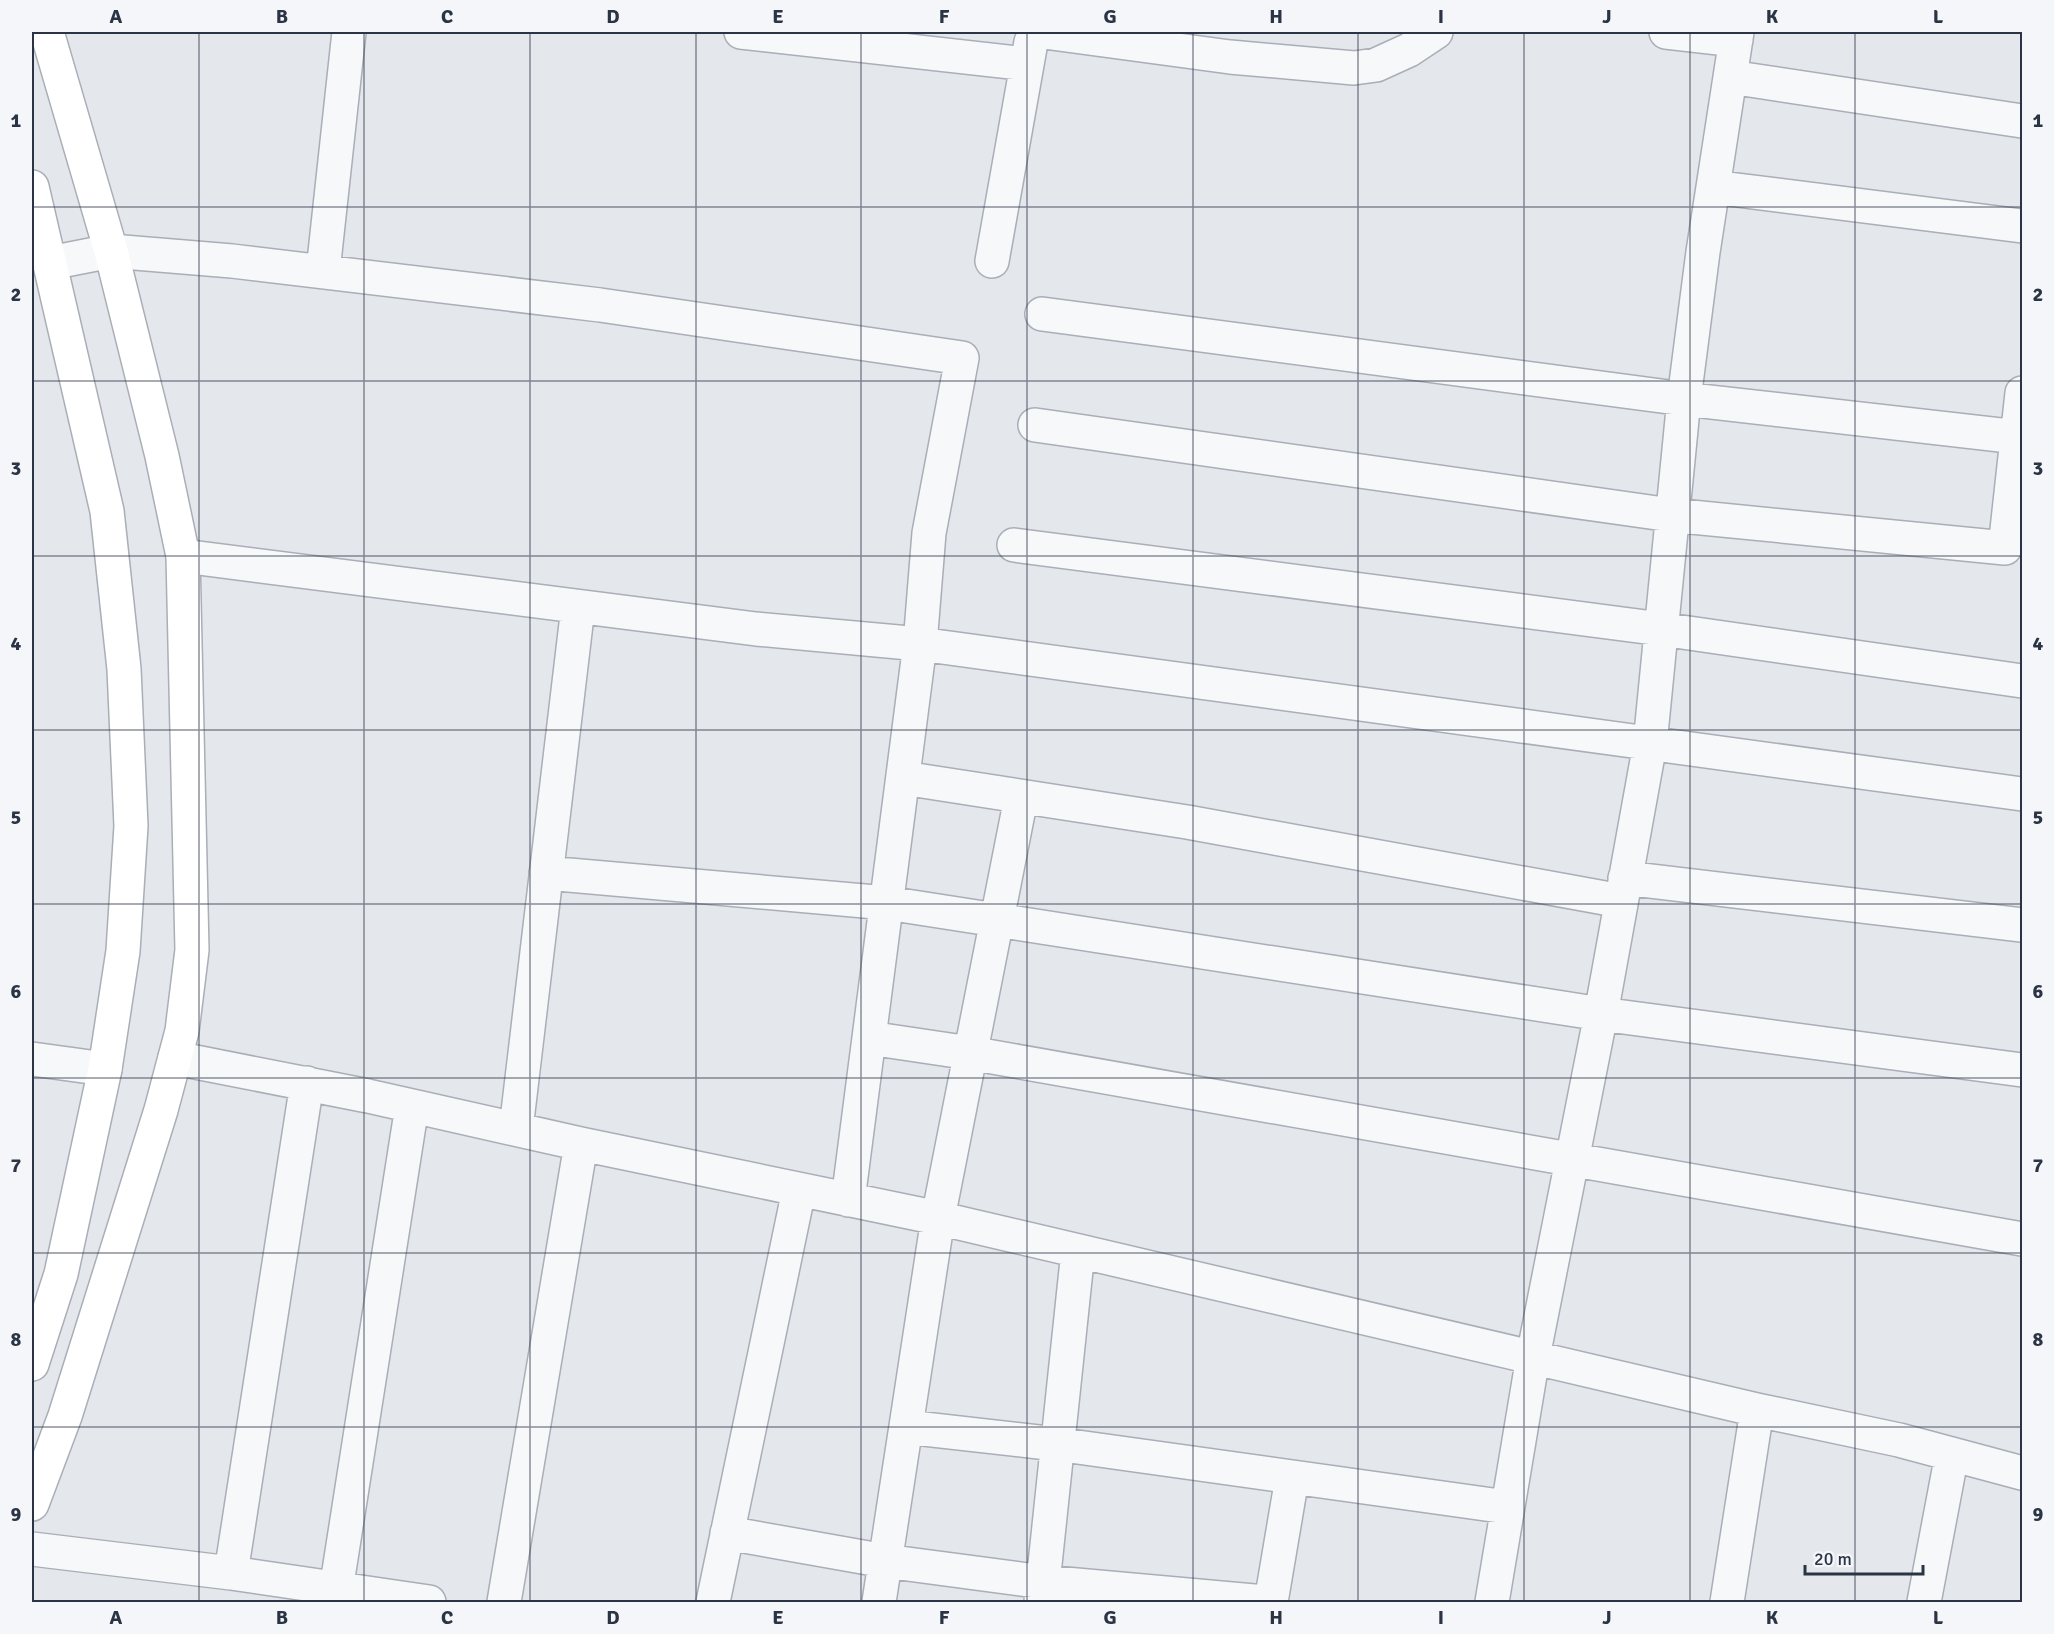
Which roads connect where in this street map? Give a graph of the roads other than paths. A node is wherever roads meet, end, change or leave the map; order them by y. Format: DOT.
graph roads {
  1 [pos="47,32"];
  2 [pos="349,32"];
  3 [pos="741,32"];
  4 [pos="1032,32"];
  5 [pos="1044,32"];
  6 [pos="1436,32"];
  7 [pos="1666,32"];
  8 [pos="1737,36"];
  9 [pos="1027,64"];
  10 [pos="1730,77"];
  11 [pos="2022,121"];
  12 [pos="32,187"];
  13 [pos="1713,187"];
  14 [pos="2022,226"];
  15 [pos="111,251"];
  16 [pos="992,261"];
  17 [pos="50,263"];
  18 [pos="323,271"];
  19 [pos="1042,314"];
  20 [pos="2022,393"];
  21 [pos="1684,399"];
  22 [pos="1035,424"];
  23 [pos="2018,437"];
  24 [pos="1671,515"];
  25 [pos="1014,545"];
  26 [pos="183,556"];
  27 [pos="578,607"];
  28 [pos="1662,628"];
  29 [pos="920,644"];
  30 [pos="2022,681"];
  31 [pos="1650,744"];
  32 [pos="903,778"];
  33 [pos="2022,794"];
  34 [pos="1021,798"];
  35 [pos="546,873"];
  36 [pos="1623,889"];
  37 [pos="886,903"];
  38 [pos="996,921"];
  39 [pos="2022,925"];
  40 [pos="1601,1014"];
  41 [pos="869,1038"];
  42 [pos="970,1053"];
  43 [pos="175,1058"];
  44 [pos="37,1060"];
  45 [pos="105,1069"];
  46 [pos="2022,1070"];
  47 [pos="307,1083"];
  48 [pos="412,1106"];
  49 [pos="516,1129"];
  50 [pos="581,1144"];
  51 [pos="1571,1158"];
  52 [pos="799,1190"];
  53 [pos="848,1200"];
  54 [pos="939,1218"];
  55 [pos="2022,1239"];
  56 [pos="1078,1251"];
  57 [pos="1533,1357"];
  58 [pos="32,1364"];
  59 [pos="1757,1410"];
  60 [pos="906,1427"];
  61 [pos="1056,1444"];
  62 [pos="1952,1454"];
  63 [pos="2022,1473"];
  64 [pos="1292,1478"];
  65 [pos="32,1504"];
  66 [pos="1507,1507"];
  67 [pos="727,1533"];
  68 [pos="32,1549"];
  69 [pos="885,1561"];
  70 [pos="231,1573"];
  71 [pos="336,1590"];
  72 [pos="1042,1592"];
  73 [pos="429,1602"];
  74 [pos="504,1602"];
  75 [pos="713,1602"];
  76 [pos="879,1602"];
  77 [pos="1265,1602"];
  78 [pos="1271,1602"];
  79 [pos="1492,1602"];
  80 [pos="1727,1602"];
  81 [pos="1924,1602"];
  1 -- 15 [label="street"];
  2 -- 18 [label="street"];
  3 -- 9 [label="street"];
  4 -- 9 [label="street"];
  5 -- 6 [label="street"];
  7 -- 8 [label="street"];
  8 -- 10 [label="street"];
  9 -- 16 [label="street"];
  10 -- 11 [label="street"];
  10 -- 13 [label="street"];
  12 -- 17 [label="street"];
  13 -- 14 [label="street"];
  13 -- 21 [label="street"];
  15 -- 17 [label="street"];
  15 -- 18 [label="street"];
  15 -- 26 [label="street"];
  17 -- 45 [label="street"];
  18 -- 29 [label="street"];
  19 -- 21 [label="street"];
  20 -- 23 [label="street"];
  21 -- 23 [label="street"];
  21 -- 24 [label="street"];
  22 -- 24 [label="street"];
  23 -- 24 [label="street"];
  24 -- 28 [label="street"];
  25 -- 28 [label="street"];
  26 -- 27 [label="street"];
  26 -- 43 [label="street"];
  27 -- 29 [label="street"];
  27 -- 35 [label="street"];
  28 -- 30 [label="street"];
  28 -- 31 [label="street"];
  29 -- 31 [label="street"];
  29 -- 32 [label="street"];
  31 -- 33 [label="street"];
  31 -- 36 [label="street"];
  32 -- 34 [label="street"];
  32 -- 37 [label="street"];
  34 -- 36 [label="street"];
  34 -- 38 [label="street"];
  35 -- 37 [label="street"];
  35 -- 49 [label="street"];
  36 -- 39 [label="street"];
  36 -- 40 [label="street"];
  37 -- 38 [label="street"];
  37 -- 41 [label="street"];
  38 -- 40 [label="street"];
  38 -- 42 [label="street"];
  40 -- 46 [label="street"];
  40 -- 51 [label="street"];
  41 -- 42 [label="street"];
  41 -- 53 [label="street"];
  42 -- 51 [label="street"];
  42 -- 54 [label="street"];
  43 -- 47 [label="street"];
  43 -- 65 [label="street"];
  44 -- 45 [label="street"];
  45 -- 58 [label="street"];
  47 -- 48 [label="street"];
  47 -- 70 [label="street"];
  48 -- 49 [label="street"];
  48 -- 71 [label="street"];
  49 -- 50 [label="street"];
  50 -- 52 [label="street"];
  50 -- 74 [label="street"];
  51 -- 55 [label="street"];
  51 -- 57 [label="street"];
  52 -- 53 [label="street"];
  52 -- 67 [label="street"];
  53 -- 54 [label="street"];
  54 -- 56 [label="street"];
  54 -- 60 [label="street"];
  56 -- 57 [label="street"];
  56 -- 61 [label="street"];
  57 -- 59 [label="street"];
  57 -- 66 [label="street"];
  59 -- 62 [label="street"];
  59 -- 80 [label="street"];
  60 -- 61 [label="street"];
  60 -- 69 [label="street"];
  61 -- 64 [label="street"];
  61 -- 72 [label="street"];
  62 -- 63 [label="street"];
  62 -- 81 [label="street"];
  64 -- 66 [label="street"];
  64 -- 78 [label="street"];
  66 -- 79 [label="street"];
  67 -- 69 [label="street"];
  67 -- 75 [label="street"];
  68 -- 70 [label="street"];
  69 -- 72 [label="street"];
  69 -- 76 [label="street"];
  70 -- 71 [label="street"];
  71 -- 73 [label="street"];
  72 -- 77 [label="street"];
}
